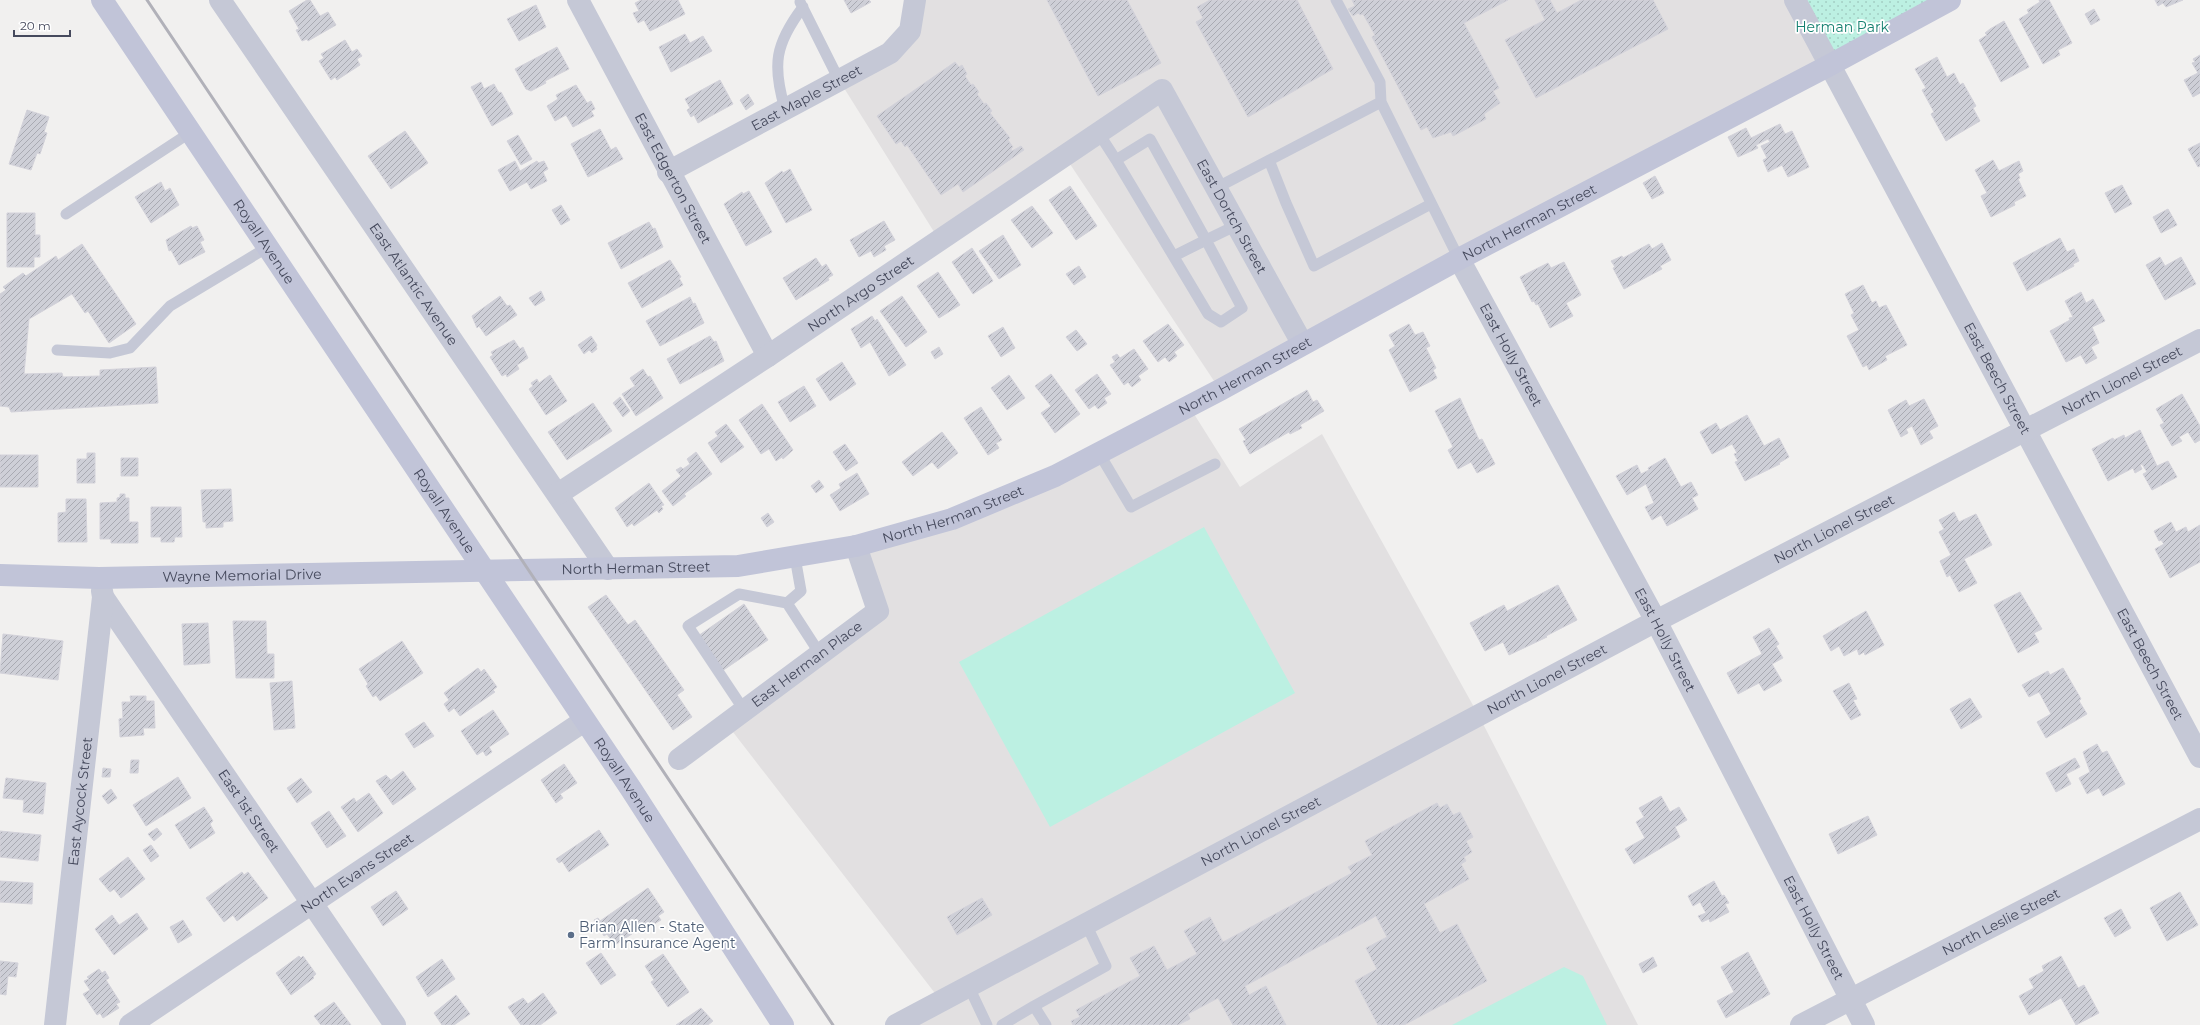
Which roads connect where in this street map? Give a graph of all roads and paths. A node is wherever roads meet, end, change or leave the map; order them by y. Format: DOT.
graph roads {
  1 [pos="102,0"];
  2 [pos="220,0"];
  3 [pos="578,0"];
  4 [pos="915,0"];
  5 [pos="1336,0"];
  6 [pos="1795,0"];
  7 [pos="1950,0"];
  8 [pos="801,3"];
  9 [pos="1830,65"];
  10 [pos="839,80"];
  11 [pos="1162,90"];
  12 [pos="1381,102"];
  13 [pos="785,109"];
  14 [pos="191,132"];
  15 [pos="1098,132"];
  16 [pos="1116,160"];
  17 [pos="1269,160"];
  18 [pos="668,172"];
  19 [pos="1216,188"];
  20 [pos="1431,204"];
  21 [pos="66,214"];
  22 [pos="1237,226"];
  23 [pos="1206,240"];
  24 [pos="268,247"];
  25 [pos="1174,256"];
  26 [pos="1460,259"];
  27 [pos="2200,340"];
  28 [pos="1302,343"];
  29 [pos="57,350"];
  30 [pos="768,356"];
  31 [pos="2026,430"];
  32 [pos="1099,453"];
  33 [pos="1215,464"];
  34 [pos="558,494"];
  35 [pos="856,546"];
  36 [pos="794,557"];
  37 [pos="608,569"];
  38 [pos="484,570"];
  39 [pos="0,575"];
  40 [pos="101,587"];
  41 [pos="787,603"];
  42 [pos="1656,621"];
  43 [pos="820,654"];
  44 [pos="744,710"];
  45 [pos="584,720"];
  46 [pos="2200,757"];
  47 [pos="679,759"];
  48 [pos="2200,819"];
  49 [pos="311,903"];
  50 [pos="1086,924"];
  51 [pos="968,987"];
  52 [pos="1851,1000"];
  53 [pos="1034,1006"];
  54 [pos="55,1025"];
  55 [pos="130,1025"];
  56 [pos="395,1025"];
  57 [pos="783,1025"];
  58 [pos="896,1025"];
  59 [pos="987,1025"];
  60 [pos="1002,1025"];
  61 [pos="1046,1025"];
  62 [pos="1801,1025"];
  63 [pos="1864,1025"];
  1 -- 14 [label="main road, Royall Avenue"];
  2 -- 34 [label="street, East Atlantic Avenue"];
  3 -- 18 [label="street, East Edgerton Street"];
  4 -- 10 [label="street, East Maple Street"];
  5 -- 12 [label="lane"];
  6 -- 9 [label="street, East Beech Street"];
  7 -- 9 [label="main road, North Herman Street"];
  8 -- 10 [label="lane"];
  8 -- 13 [label="lane"];
  9 -- 26 [label="main road, North Herman Street"];
  9 -- 31 [label="street, East Beech Street"];
  10 -- 13 [label="street, East Maple Street"];
  11 -- 15 [label="street, North Argo Street"];
  11 -- 19 [label="street, East Dortch Street"];
  12 -- 17 [label="lane"];
  12 -- 20 [label="lane"];
  13 -- 18 [label="street, East Maple Street"];
  14 -- 21 [label="lane"];
  14 -- 24 [label="main road, Royall Avenue"];
  15 -- 16 [label="lane"];
  15 -- 30 [label="street, North Argo Street"];
  16 -- 23 [label="lane"];
  16 -- 25 [label="lane"];
  17 -- 19 [label="lane"];
  17 -- 20 [label="lane"];
  18 -- 30 [label="street, East Edgerton Street"];
  19 -- 22 [label="street, East Dortch Street"];
  20 -- 26 [label="lane"];
  22 -- 23 [label="lane"];
  22 -- 28 [label="street, East Dortch Street"];
  23 -- 25 [label="lane"];
  23 -- 25 [label="lane"];
  24 -- 29 [label="lane"];
  24 -- 38 [label="main road, Royall Avenue"];
  26 -- 28 [label="main road, North Herman Street"];
  26 -- 42 [label="street, East Holly Street"];
  27 -- 31 [label="street, North Lionel Street"];
  28 -- 32 [label="main road, North Herman Street"];
  30 -- 34 [label="street, North Argo Street"];
  31 -- 42 [label="street, North Lionel Street"];
  31 -- 46 [label="street, East Beech Street"];
  32 -- 33 [label="lane"];
  32 -- 35 [label="main road, North Herman Street"];
  34 -- 37 [label="street, East Atlantic Avenue"];
  35 -- 36 [label="main road, North Herman Street"];
  35 -- 43 [label="street, East Herman Place"];
  36 -- 37 [label="main road, North Herman Street"];
  36 -- 41 [label="lane"];
  37 -- 38 [label="main road, North Herman Street"];
  38 -- 40 [label="main road, Wayne Memorial Drive"];
  38 -- 45 [label="main road, Royall Avenue"];
  39 -- 40 [label="main road, Wayne Memorial Drive"];
  40 -- 49 [label="street, East 1st Street"];
  40 -- 54 [label="street, East Aycock Street"];
  41 -- 43 [label="lane"];
  41 -- 44 [label="lane"];
  42 -- 50 [label="street, North Lionel Street"];
  42 -- 52 [label="street, East Holly Street"];
  43 -- 44 [label="street, East Herman Place"];
  44 -- 47 [label="street, East Herman Place"];
  45 -- 49 [label="street, North Evans Street"];
  45 -- 57 [label="main road, Royall Avenue"];
  48 -- 52 [label="street, North Leslie Street"];
  49 -- 55 [label="street, North Evans Street"];
  49 -- 56 [label="street, East 1st Street"];
  50 -- 51 [label="street, North Lionel Street"];
  50 -- 53 [label="lane"];
  51 -- 58 [label="street, North Lionel Street"];
  51 -- 59 [label="lane"];
  52 -- 62 [label="street, North Leslie Street"];
  52 -- 63 [label="street, East Holly Street"];
  53 -- 60 [label="lane"];
  53 -- 61 [label="lane"];
}
